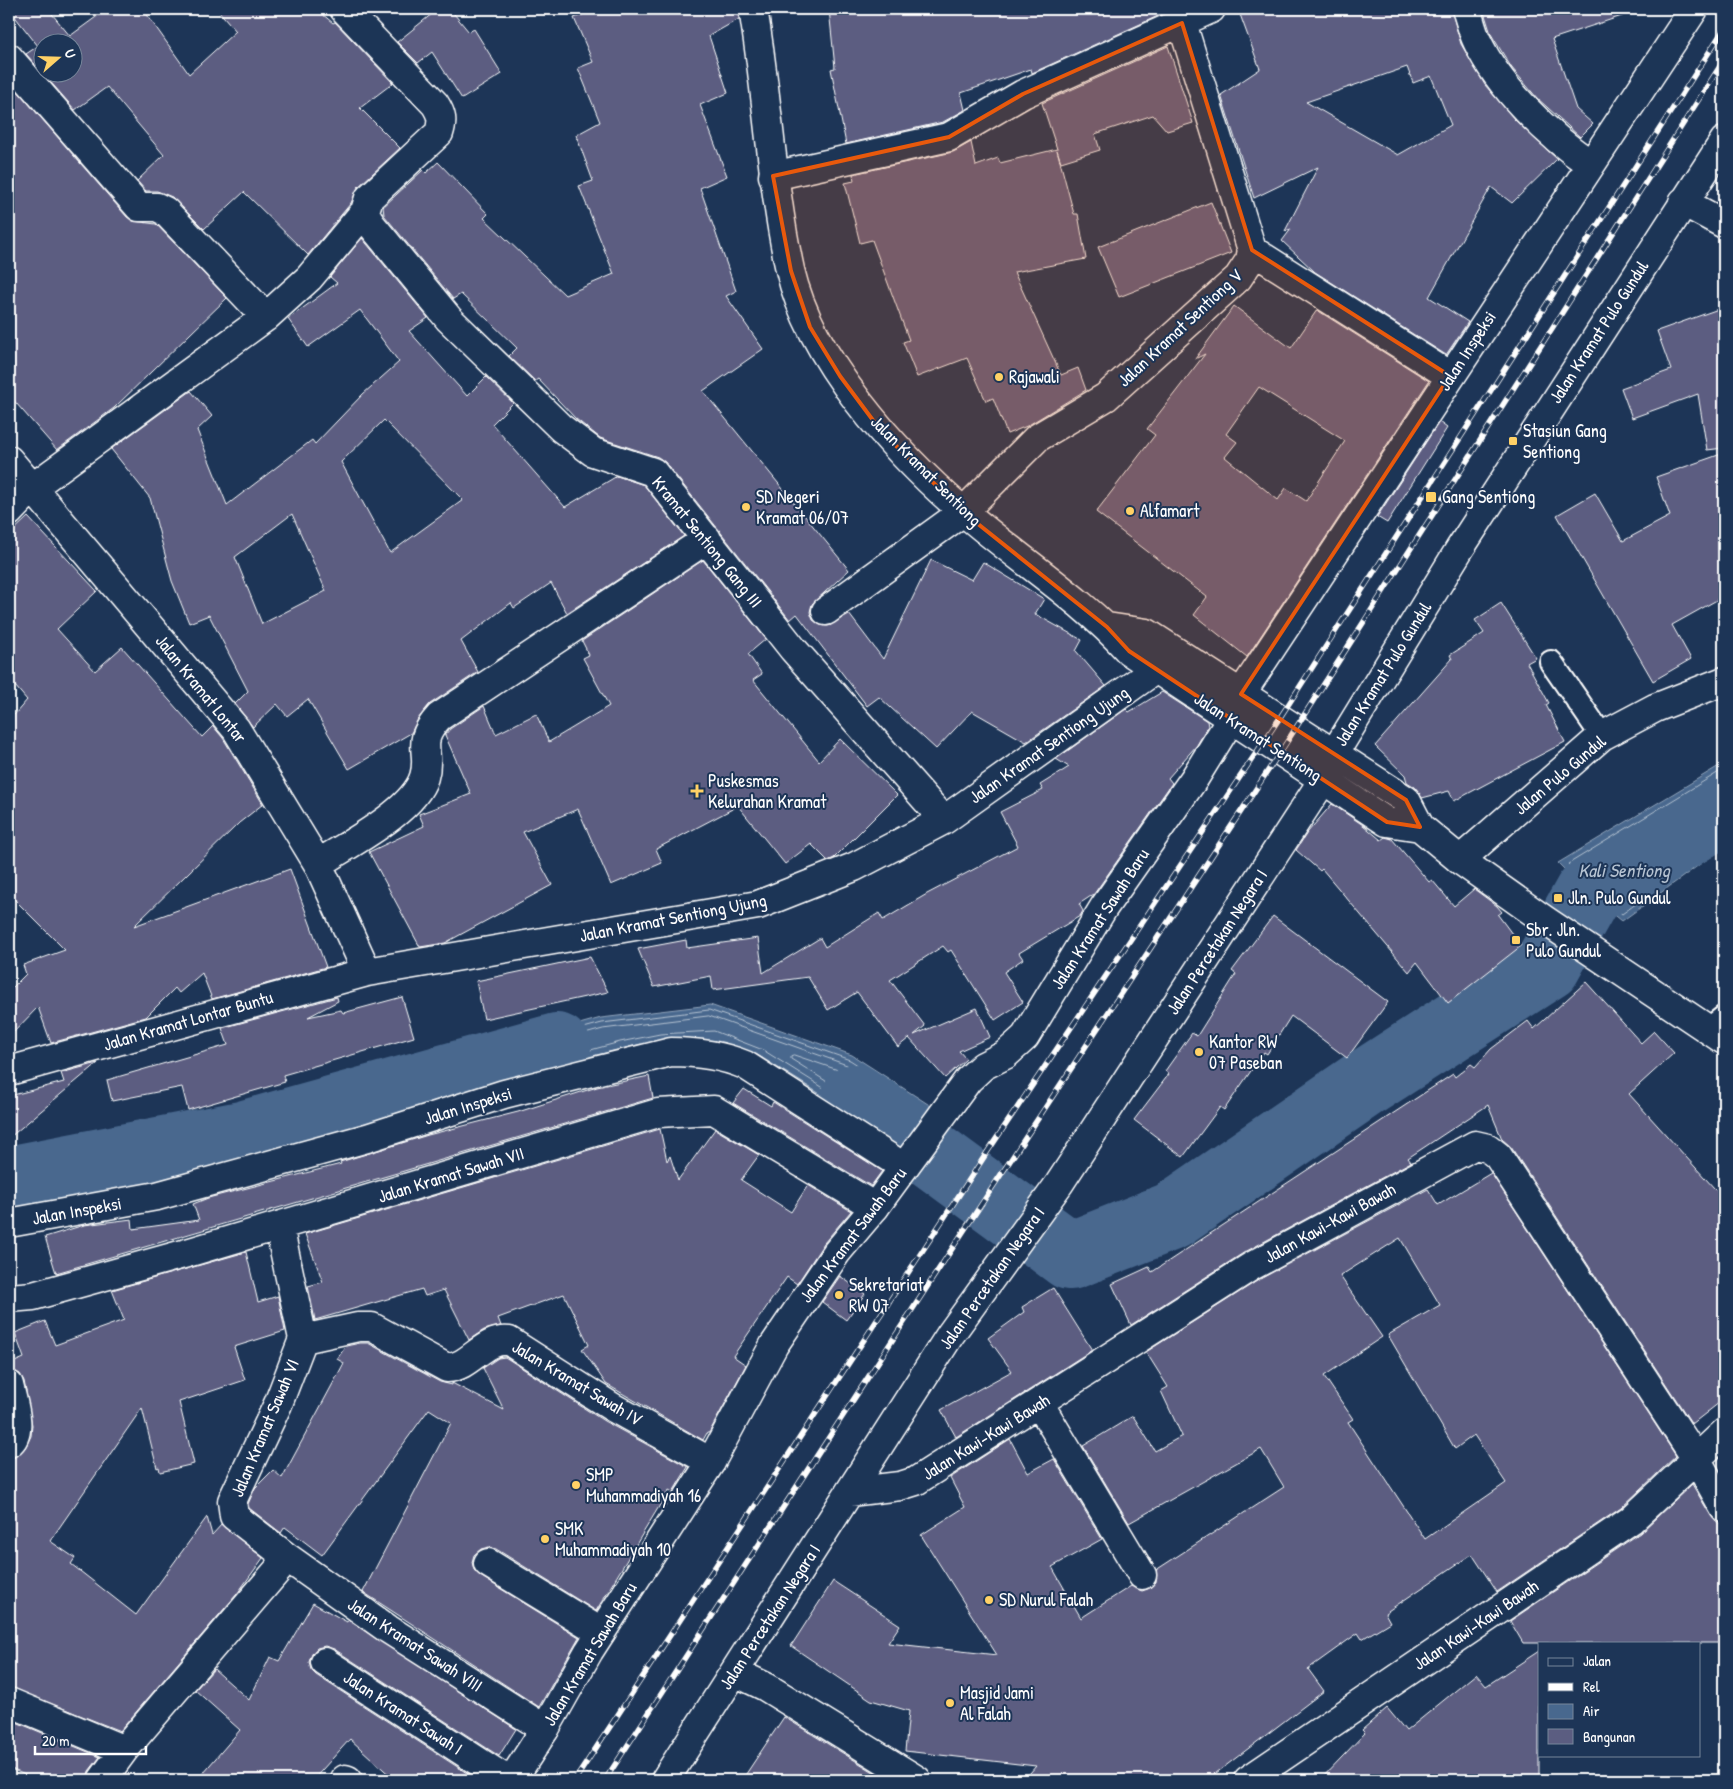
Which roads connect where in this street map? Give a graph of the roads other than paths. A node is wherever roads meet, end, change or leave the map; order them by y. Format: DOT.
graph roads {
  1 [pos="344,9"];
  2 [pos="753,9"];
  3 [pos="1211,9"];
  4 [pos="1466,9"];
  5 [pos="1694,9"];
  6 [pos="1182,23"];
  7 [pos="9,58"];
  8 [pos="1724,141"];
  9 [pos="1590,164"];
  10 [pos="773,176"];
  11 [pos="1683,202"];
  12 [pos="365,211"];
  13 [pos="1724,224"];
  14 [pos="1252,250"];
  15 [pos="266,317"];
  16 [pos="1450,376"];
  17 [pos="9,460"];
  18 [pos="33,487"];
  19 [pos="9,512"];
  20 [pos="963,512"];
  21 [pos="707,540"];
  22 [pos="826,611"];
  23 [pos="1107,627"];
  24 [pos="1551,662"];
  25 [pos="1156,669"];
  26 [pos="1724,681"];
  27 [pos="1241,694"];
  28 [pos="1231,719"];
  29 [pos="1602,736"];
  30 [pos="1334,754"];
  31 [pos="1323,780"];
  32 [pos="944,820"];
  33 [pos="1420,827"];
  34 [pos="1460,860"];
  35 [pos="318,864"];
  36 [pos="367,972"];
  37 [pos="1719,1029"];
  38 [pos="9,1071"];
  39 [pos="908,1162"];
  40 [pos="875,1207"];
  41 [pos="9,1223"];
  42 [pos="279,1226"];
  43 [pos="9,1298"];
  44 [pos="303,1339"];
  45 [pos="9,1385"];
  46 [pos="1039,1403"];
  47 [pos="1724,1433"];
  48 [pos="9,1443"];
  49 [pos="1697,1460"];
  50 [pos="711,1462"];
  51 [pos="850,1492"];
  52 [pos="1724,1508"];
  53 [pos="288,1558"];
  54 [pos="488,1563"];
  55 [pos="1142,1575"];
  56 [pos="601,1632"];
  57 [pos="325,1662"];
  58 [pos="735,1672"];
  59 [pos="9,1702"];
  60 [pos="545,1729"];
  61 [pos="124,1750"];
  62 [pos="102,1780"];
  63 [pos="507,1780"];
  64 [pos="512,1780"];
  65 [pos="665,1780"];
  66 [pos="917,1780"];
  67 [pos="1248,1780"];
  1 -- 12 [label="street"];
  2 -- 10 [label="street, Jalan Kramat Sentiong"];
  3 -- 6 [label="street"];
  4 -- 9 [label="street"];
  5 -- 9 [label="street, Jalan Inspeksi"];
  6 -- 10 [label="street"];
  6 -- 14 [label="street, Jalan Kramat Sentiong V"];
  7 -- 15 [label="street"];
  8 -- 11 [label="street, Jalan Kramat Pulo Gundul"];
  9 -- 16 [label="street, Jalan Inspeksi"];
  10 -- 20 [label="street, Jalan Kramat Sentiong"];
  11 -- 13 [label="street"];
  11 -- 30 [label="street, Jalan Kramat Pulo Gundul"];
  12 -- 15 [label="street"];
  12 -- 21 [label="street, Kramat Sentiong Gang III"];
  14 -- 16 [label="street"];
  14 -- 20 [label="street, Jalan Kramat Sentiong V"];
  15 -- 18 [label="street"];
  16 -- 27 [label="street, Jalan Inspeksi"];
  17 -- 18 [label="street, Jalan Kramat Lontar"];
  18 -- 19 [label="street"];
  18 -- 35 [label="street, Jalan Kramat Lontar"];
  20 -- 22 [label="street, Jalan Kramat Sentiong V"];
  20 -- 23 [label="street, Jalan Kramat Sentiong"];
  21 -- 32 [label="street, Kramat Sentiong Gang III"];
  21 -- 35 [label="street"];
  23 -- 25 [label="street, Jalan Kramat Sentiong"];
  23 -- 27 [label="street, Jalan Kramat Sentiong"];
  24 -- 29 [label="lane"];
  25 -- 28 [label="street, Jalan Kramat Sentiong"];
  25 -- 32 [label="street, Jalan Kramat Sentiong Ujung"];
  26 -- 29 [label="street, Jalan Pulo Gundul"];
  27 -- 30 [label="street, Jalan Kramat Sentiong"];
  28 -- 31 [label="street, Jalan Kramat Sentiong"];
  28 -- 39 [label="street, Jalan Kramat Sawah Baru"];
  29 -- 34 [label="street, Jalan Pulo Gundul"];
  30 -- 33 [label="street, Jalan Kramat Sentiong"];
  31 -- 33 [label="street, Jalan Kramat Sentiong"];
  31 -- 51 [label="street, Jalan Percetakan Negara I"];
  32 -- 36 [label="street, Jalan Kramat Sentiong Ujung"];
  33 -- 34 [label="street, Jalan Kramat Sentiong"];
  34 -- 37 [label="street, Jalan Kramat Sentiong"];
  35 -- 36 [label="street, Jalan Kramat Lontar"];
  36 -- 38 [label="street, Jalan Kramat Lontar Buntu"];
  39 -- 40 [label="street, Jalan Kramat Sawah Baru"];
  39 -- 41 [label="street, Jalan Inspeksi"];
  40 -- 42 [label="street, Jalan Kramat Sawah VII"];
  40 -- 50 [label="street, Jalan Kramat Sawah Baru"];
  42 -- 43 [label="street, Jalan Kramat Sawah VII"];
  42 -- 44 [label="street, Jalan Kramat Sawah VI"];
  44 -- 50 [label="street, Jalan Kramat Sawah IV"];
  44 -- 53 [label="street, Jalan Kramat Sawah VI"];
  45 -- 48 [label="street"];
  46 -- 49 [label="street, Jalan Kawi-Kawi Bawah"];
  46 -- 51 [label="street, Jalan Kawi-Kawi Bawah"];
  46 -- 55 [label="street"];
  47 -- 49 [label="street, Jalan Kawi-Kawi Bawah"];
  49 -- 52 [label="street, Jalan Kawi-Kawi Bawah"];
  49 -- 67 [label="street, Jalan Kawi-Kawi Bawah"];
  50 -- 56 [label="street, Jalan Kramat Sawah Baru"];
  51 -- 58 [label="street, Jalan Percetakan Negara I"];
  53 -- 60 [label="street, Jalan Kramat Sawah VIII"];
  53 -- 61 [label="street"];
  54 -- 56 [label="street"];
  56 -- 60 [label="street, Jalan Kramat Sawah Baru"];
  57 -- 63 [label="street, Jalan Kramat Sawah I"];
  58 -- 65 [label="street, Jalan Percetakan Negara I"];
  58 -- 66 [label="street"];
  59 -- 61 [label="street"];
  60 -- 64 [label="street, Jalan Kramat Sawah Baru"];
  61 -- 62 [label="street"];
}
